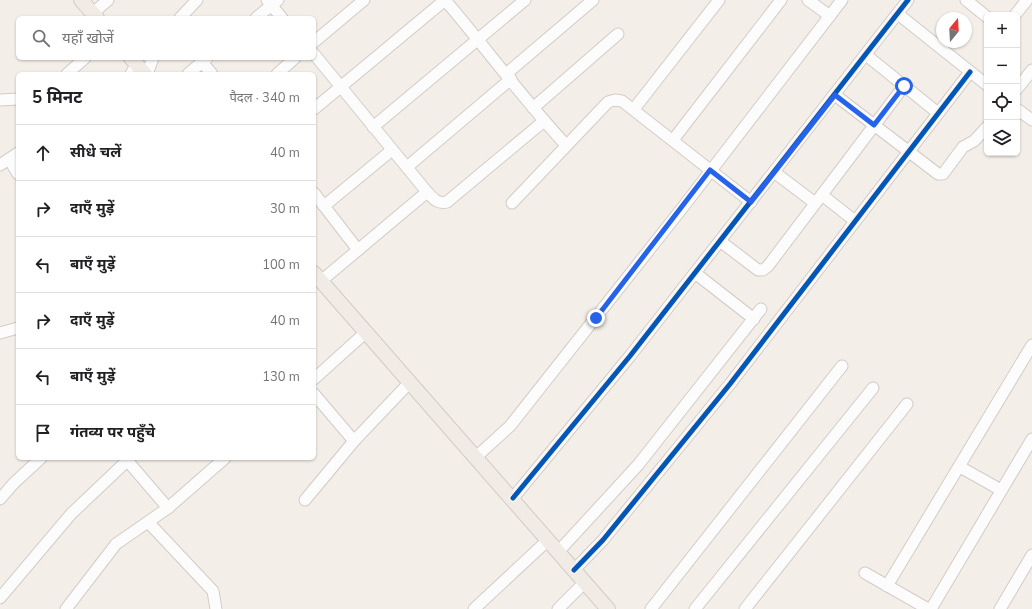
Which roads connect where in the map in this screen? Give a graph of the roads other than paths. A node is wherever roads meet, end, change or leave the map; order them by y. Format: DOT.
graph roads {
  1 [pos="81,0"];
  2 [pos="108,0"];
  3 [pos="197,0"];
  4 [pos="364,0"];
  5 [pos="525,0"];
  6 [pos="593,0"];
  7 [pos="719,0"];
  8 [pos="782,0"];
  9 [pos="808,0"];
  10 [pos="842,0"];
  11 [pos="908,0"];
  12 [pos="966,0"];
  13 [pos="1027,0"];
  14 [pos="272,2"];
  15 [pos="1017,12"];
  16 [pos="898,14"];
  17 [pos="984,15"];
  18 [pos="95,16"];
  19 [pos="182,16"];
  20 [pos="258,16"];
  21 [pos="281,16"];
  22 [pos="830,16"];
  23 [pos="618,34"];
  24 [pos="478,39"];
  25 [pos="316,40"];
  26 [pos="866,55"];
  27 [pos="316,56"];
  28 [pos="83,60"];
  29 [pos="150,60"];
  30 [pos="205,60"];
  31 [pos="293,60"];
  32 [pos="138,69"];
  33 [pos="1032,70"];
  34 [pos="69,72"];
  35 [pos="190,72"];
  36 [pos="211,72"];
  37 [pos="279,72"];
  38 [pos="970,72"];
  39 [pos="508,77"];
  40 [pos="986,84"];
  41 [pos="1020,85"];
  42 [pos="340,86"];
  43 [pos="904,86"];
  44 [pos="835,95"];
  45 [pos="16,98"];
  46 [pos="0,100"];
  47 [pos="316,106"];
  48 [pos="533,108"];
  49 [pos="634,109"];
  50 [pos="1020,111"];
  51 [pos="938,113"];
  52 [pos="1032,120"];
  53 [pos="544,121"];
  54 [pos="874,125"];
  55 [pos="372,127"];
  56 [pos="984,130"];
  57 [pos="673,140"];
  58 [pos="566,145"];
  59 [pos="392,150"];
  60 [pos="908,151"];
  61 [pos="9,159"];
  62 [pos="407,167"];
  63 [pos="710,170"];
  64 [pos="16,171"];
  65 [pos="774,172"];
  66 [pos="427,192"];
  67 [pos="316,196"];
  68 [pos="818,199"];
  69 [pos="751,202"];
  70 [pos="512,203"];
  71 [pos="324,206"];
  72 [pos="856,221"];
  73 [pos="720,241"];
  74 [pos="358,250"];
  75 [pos="695,273"];
  76 [pos="318,277"];
  77 [pos="762,309"];
  78 [pos="750,324"];
  79 [pos="16,329"];
  80 [pos="366,332"];
  81 [pos="0,333"];
  82 [pos="1032,345"];
  83 [pos="842,366"];
  84 [pos="316,377"];
  85 [pos="410,382"];
  86 [pos="873,388"];
  87 [pos="316,396"];
  88 [pos="907,404"];
  89 [pos="1032,439"];
  90 [pos="354,441"];
  91 [pos="476,457"];
  92 [pos="39,460"];
  93 [pos="127,460"];
  94 [pos="129,460"];
  95 [pos="223,460"];
  96 [pos="960,467"];
  97 [pos="1001,490"];
  98 [pos="512,498"];
  99 [pos="0,499"];
  100 [pos="305,500"];
  101 [pos="168,508"];
  102 [pos="148,522"];
  103 [pos="548,540"];
  104 [pos="558,552"];
  105 [pos="1032,555"];
  106 [pos="574,570"];
  107 [pos="865,573"];
  108 [pos="585,582"];
  109 [pos="887,586"];
  110 [pos="0,598"];
  111 [pos="213,607"];
  112 [pos="66,609"];
  113 [pos="474,609"];
  114 [pos="558,609"];
  115 [pos="608,609"];
  116 [pos="651,609"];
  117 [pos="695,609"];
  118 [pos="745,609"];
  119 [pos="928,609"];
  120 [pos="931,609"];
  121 [pos="1000,609"];
  1 -- 18 [label="main road"];
  2 -- 18 [label="street"];
  3 -- 19 [label="street"];
  4 -- 25 [label="street"];
  5 -- 24 [label="street"];
  6 -- 39 [label="street"];
  7 -- 49 [label="street"];
  8 -- 57 [label="street"];
  9 -- 22 [label="street"];
  10 -- 22 [label="street"];
  11 -- 16 [label="street"];
  12 -- 17 [label="street"];
  13 -- 15 [label="street"];
  14 -- 20 [label="street"];
  14 -- 21 [label="street"];
  16 -- 26 [label="street"];
  16 -- 38 [label="street"];
  22 -- 63 [label="street"];
  23 -- 48 [label="street"];
  24 -- 39 [label="street"];
  24 -- 42 [label="street"];
  24 -- 55 [label="street"];
  26 -- 43 [label="street"];
  26 -- 44 [label="street"];
  27 -- 42 [label="street"];
  28 -- 34 [label="street"];
  29 -- 32 [label="street"];
  30 -- 35 [label="street"];
  30 -- 36 [label="street"];
  31 -- 37 [label="street"];
  33 -- 41 [label="street"];
  38 -- 40 [label="street"];
  38 -- 51 [label="street"];
  39 -- 48 [label="street"];
  39 -- 62 [label="street"];
  42 -- 47 [label="street"];
  42 -- 55 [label="street"];
  43 -- 51 [label="street"];
  43 -- 54 [label="street"];
  44 -- 54 [label="street"];
  44 -- 65 [label="street"];
  45 -- 46 [label="street"];
  48 -- 53 [label="street"];
  49 -- 57 [label="street"];
  49 -- 58 [label="street"];
  50 -- 52 [label="street"];
  51 -- 60 [label="street"];
  53 -- 58 [label="street"];
  53 -- 66 [label="street"];
  54 -- 60 [label="street"];
  54 -- 68 [label="street"];
  55 -- 59 [label="street"];
  56 -- 60 [label="street"];
  57 -- 63 [label="street"];
  58 -- 70 [label="street"];
  59 -- 62 [label="street"];
  59 -- 71 [label="street"];
  60 -- 72 [label="street"];
  61 -- 64 [label="street"];
  62 -- 66 [label="street"];
  63 -- 69 [label="street"];
  63 -- 91 [label="street"];
  65 -- 68 [label="street"];
  65 -- 69 [label="street"];
  66 -- 74 [label="street"];
  67 -- 71 [label="street"];
  68 -- 72 [label="street"];
  68 -- 73 [label="street"];
  69 -- 73 [label="street"];
  71 -- 74 [label="street"];
  72 -- 106 [label="street"];
  73 -- 75 [label="street"];
  74 -- 76 [label="street"];
  75 -- 78 [label="street"];
  75 -- 98 [label="street"];
  76 -- 80 [label="main road"];
  77 -- 78 [label="street"];
  78 -- 104 [label="street"];
  79 -- 81 [label="street"];
  80 -- 84 [label="street"];
  80 -- 85 [label="main road"];
  82 -- 96 [label="street"];
  83 -- 116 [label="street"];
  85 -- 90 [label="street"];
  85 -- 91 [label="main road"];
  86 -- 117 [label="street"];
  87 -- 90 [label="street"];
  88 -- 118 [label="street"];
  89 -- 97 [label="street"];
  90 -- 100 [label="street"];
  91 -- 98 [label="main road"];
  92 -- 99 [label="street"];
  93 -- 110 [label="street"];
  94 -- 101 [label="street"];
  95 -- 101 [label="street"];
  96 -- 97 [label="street"];
  96 -- 109 [label="street"];
  97 -- 120 [label="street"];
  98 -- 103 [label="main road"];
  101 -- 102 [label="street"];
  102 -- 111 [label="street"];
  102 -- 112 [label="street"];
  103 -- 104 [label="main road"];
  103 -- 113 [label="street"];
  104 -- 106 [label="main road"];
  105 -- 121 [label="street"];
  106 -- 108 [label="main road"];
  107 -- 109 [label="street"];
  108 -- 114 [label="street"];
  108 -- 115 [label="main road"];
  109 -- 119 [label="street"];
}
